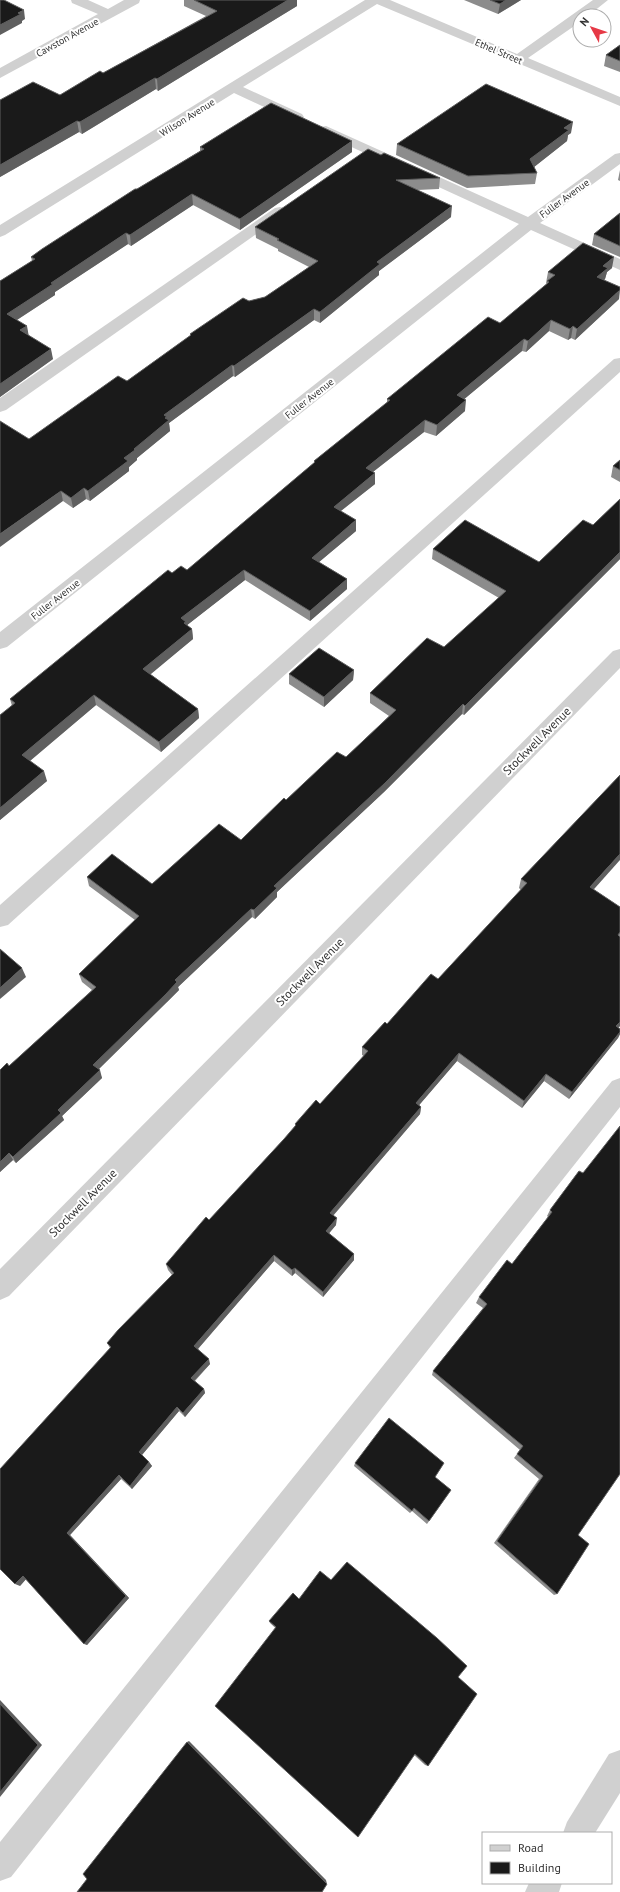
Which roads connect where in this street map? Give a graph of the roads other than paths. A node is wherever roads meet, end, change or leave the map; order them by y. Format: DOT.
graph roads {
  1 [pos="77,0"];
  2 [pos="134,0"];
  3 [pos="374,0"];
  4 [pos="379,0"];
  5 [pos="602,0"];
  6 [pos="108,14"];
  7 [pos="518,59"];
  8 [pos="0,74"];
  9 [pos="234,88"];
  10 [pos="620,102"];
  11 [pos="368,150"];
  12 [pos="620,157"];
  13 [pos="354,159"];
  14 [pos="289,204"];
  15 [pos="530,223"];
  16 [pos="0,232"];
  17 [pos="620,265"];
  18 [pos="620,363"];
  19 [pos="0,406"];
  20 [pos="0,642"];
  21 [pos="620,656"];
  22 [pos="0,918"];
  23 [pos="620,1089"];
  24 [pos="0,1287"];
  25 [pos="620,1765"];
  26 [pos="579,1832"];
  27 [pos="0,1866"];
  1 -- 6 [label="street"];
  2 -- 6 [label="street, Cawston Avenue"];
  3 -- 9 [label="street, Wilson Avenue"];
  4 -- 7 [label="street, Ethel Street"];
  5 -- 7 [label="street"];
  6 -- 8 [label="street, Cawston Avenue"];
  7 -- 10 [label="street, Ethel Street"];
  9 -- 11 [label="street"];
  9 -- 16 [label="street, Wilson Avenue"];
  11 -- 13 [label="street"];
  11 -- 15 [label="street"];
  12 -- 15 [label="street, Fuller Avenue"];
  14 -- 19 [label="street"];
  15 -- 17 [label="street"];
  15 -- 20 [label="street, Fuller Avenue"];
  18 -- 22 [label="street"];
  21 -- 24 [label="street, Stockwell Avenue"];
  23 -- 27 [label="street"];
  25 -- 26 [label="street"];
}
